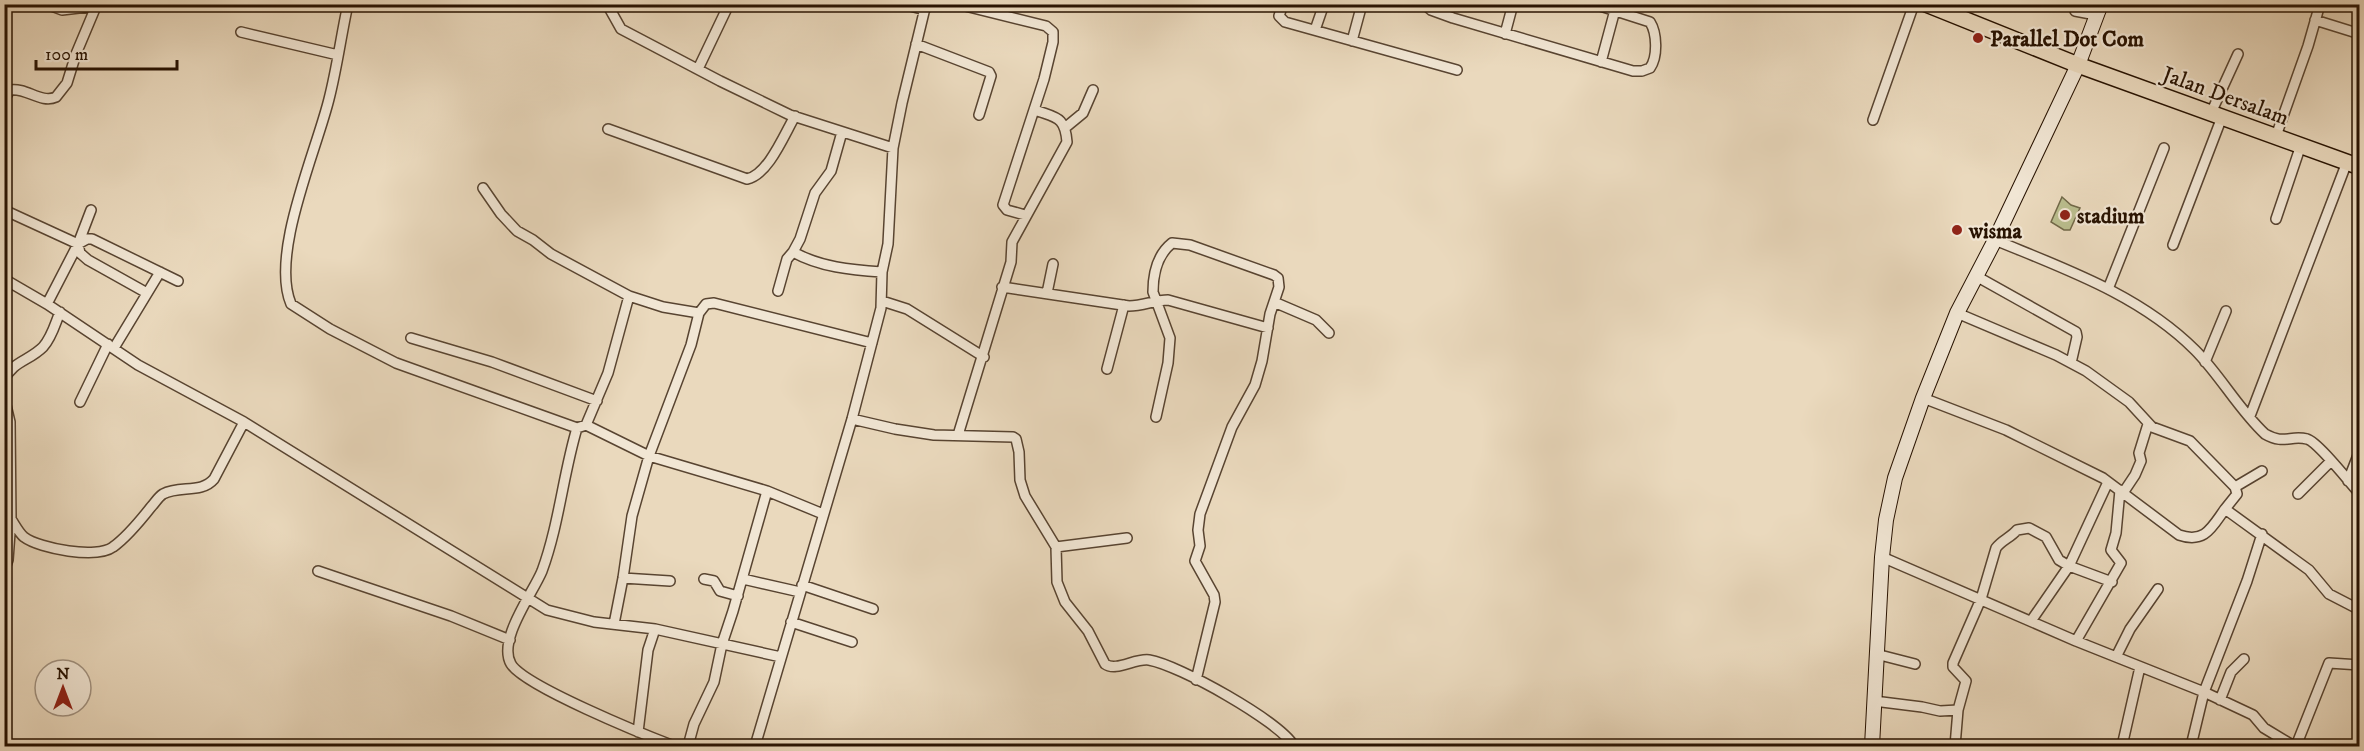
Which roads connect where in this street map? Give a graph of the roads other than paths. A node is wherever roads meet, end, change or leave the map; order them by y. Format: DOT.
graph roads {
  1 [pos="45,4"];
  2 [pos="348,4"];
  3 [pos="607,4"];
  4 [pos="729,4"];
  5 [pos="903,4"];
  6 [pos="957,4"];
  7 [pos="1282,4"];
  8 [pos="1324,4"];
  9 [pos="1362,4"];
  10 [pos="1513,4"];
  11 [pos="1594,4"];
  12 [pos="1914,4"];
  13 [pos="2320,4"];
  14 [pos="97,5"];
  15 [pos="1423,5"];
  16 [pos="1932,6"];
  17 [pos="925,7"];
  18 [pos="1614,10"];
  19 [pos="2099,10"];
  20 [pos="2075,11"];
  21 [pos="2315,20"];
  22 [pos="1315,30"];
  23 [pos="241,32"];
  24 [pos="1505,34"];
  25 [pos="2360,34"];
  26 [pos="1352,41"];
  27 [pos="916,44"];
  28 [pos="2238,54"];
  29 [pos="338,55"];
  30 [pos="1601,62"];
  31 [pos="2078,65"];
  32 [pos="698,69"];
  33 [pos="1457,70"];
  34 [pos="1093,90"];
  35 [pos="4,100"];
  36 [pos="1035,110"];
  37 [pos="979,115"];
  38 [pos="2216,115"];
  39 [pos="795,116"];
  40 [pos="1873,120"];
  41 [pos="1061,122"];
  42 [pos="608,129"];
  43 [pos="842,132"];
  44 [pos="2276,136"];
  45 [pos="2301,145"];
  46 [pos="893,148"];
  47 [pos="2164,148"];
  48 [pos="2353,164"];
  49 [pos="483,188"];
  50 [pos="4,210"];
  51 [pos="91,210"];
  52 [pos="1026,215"];
  53 [pos="2276,219"];
  54 [pos="1995,240"];
  55 [pos="78,244"];
  56 [pos="2173,245"];
  57 [pos="793,252"];
  58 [pos="1053,264"];
  59 [pos="160,272"];
  60 [pos="882,272"];
  61 [pos="1976,276"];
  62 [pos="4,279"];
  63 [pos="178,281"];
  64 [pos="1002,287"];
  65 [pos="2108,289"];
  66 [pos="778,291"];
  67 [pos="147,293"];
  68 [pos="1047,293"];
  69 [pos="630,296"];
  70 [pos="1156,300"];
  71 [pos="882,301"];
  72 [pos="1274,302"];
  73 [pos="47,304"];
  74 [pos="1124,305"];
  75 [pos="2226,311"];
  76 [pos="60,312"];
  77 [pos="699,313"];
  78 [pos="1957,314"];
  79 [pos="1268,328"];
  80 [pos="1329,333"];
  81 [pos="411,338"];
  82 [pos="872,343"];
  83 [pos="111,346"];
  84 [pos="984,357"];
  85 [pos="2205,362"];
  86 [pos="2071,363"];
  87 [pos="8,367"];
  88 [pos="1107,369"];
  89 [pos="4,380"];
  90 [pos="4,397"];
  91 [pos="1923,398"];
  92 [pos="597,401"];
  93 [pos="80,402"];
  94 [pos="2250,416"];
  95 [pos="1156,417"];
  96 [pos="852,419"];
  97 [pos="244,422"];
  98 [pos="2148,424"];
  99 [pos="581,427"];
  100 [pos="958,435"];
  101 [pos="2360,450"];
  102 [pos="649,456"];
  103 [pos="2330,462"];
  104 [pos="2262,471"];
  105 [pos="2348,481"];
  106 [pos="2108,482"];
  107 [pos="2235,487"];
  108 [pos="766,491"];
  109 [pos="2121,491"];
  110 [pos="2360,494"];
  111 [pos="2298,495"];
  112 [pos="2225,508"];
  113 [pos="823,514"];
  114 [pos="11,519"];
  115 [pos="2262,534"];
  116 [pos="1127,538"];
  117 [pos="1056,548"];
  118 [pos="1882,556"];
  119 [pos="2069,566"];
  120 [pos="4,571"];
  121 [pos="318,571"];
  122 [pos="623,578"];
  123 [pos="704,579"];
  124 [pos="743,579"];
  125 [pos="670,581"];
  126 [pos="2112,582"];
  127 [pos="801,588"];
  128 [pos="2158,589"];
  129 [pos="738,596"];
  130 [pos="527,598"];
  131 [pos="1981,599"];
  132 [pos="873,609"];
  133 [pos="2360,610"];
  134 [pos="2031,621"];
  135 [pos="791,622"];
  136 [pos="614,624"];
  137 [pos="655,629"];
  138 [pos="510,640"];
  139 [pos="2076,641"];
  140 [pos="852,642"];
  141 [pos="722,644"];
  142 [pos="1876,654"];
  143 [pos="781,657"];
  144 [pos="2116,657"];
  145 [pos="2244,659"];
  146 [pos="1915,664"];
  147 [pos="2360,665"];
  148 [pos="2140,667"];
  149 [pos="1196,680"];
  150 [pos="2204,692"];
  151 [pos="2220,700"];
  152 [pos="1874,701"];
  153 [pos="1958,710"];
  154 [pos="638,732"];
  155 [pos="674,747"];
  156 [pos="688,747"];
  157 [pos="755,747"];
  158 [pos="1294,747"];
  159 [pos="1872,747"];
  160 [pos="1955,747"];
  161 [pos="2122,747"];
  162 [pos="2191,747"];
  163 [pos="2295,747"];
  1 -- 14 [label="street"];
  2 -- 29 [label="street"];
  3 -- 32 [label="street"];
  4 -- 32 [label="street"];
  5 -- 17 [label="street"];
  6 -- 36 [label="street"];
  7 -- 22 [label="street"];
  8 -- 22 [label="street"];
  9 -- 26 [label="street"];
  10 -- 24 [label="street"];
  11 -- 18 [label="street"];
  12 -- 40 [label="street"];
  13 -- 21 [label="street"];
  14 -- 35 [label="street"];
  15 -- 24 [label="street"];
  16 -- 31 [label="main road, Jalan Dersalam"];
  17 -- 27 [label="street"];
  18 -- 30 [label="street"];
  18 -- 30 [label="street"];
  19 -- 20 [label="street"];
  19 -- 31 [label="main road"];
  21 -- 25 [label="street"];
  21 -- 44 [label="street"];
  22 -- 26 [label="street"];
  23 -- 29 [label="street"];
  24 -- 30 [label="street"];
  26 -- 33 [label="street"];
  27 -- 37 [label="street"];
  27 -- 46 [label="street"];
  28 -- 38 [label="street"];
  29 -- 99 [label="street"];
  31 -- 38 [label="main road, Jalan Dersalam"];
  31 -- 54 [label="main road"];
  32 -- 39 [label="street"];
  34 -- 41 [label="street"];
  36 -- 41 [label="street"];
  36 -- 52 [label="street"];
  38 -- 44 [label="main road, Jalan Dersalam"];
  38 -- 56 [label="street"];
  39 -- 42 [label="street"];
  39 -- 43 [label="street"];
  41 -- 52 [label="street"];
  43 -- 46 [label="street"];
  43 -- 57 [label="street"];
  44 -- 45 [label="main road, Jalan Dersalam"];
  45 -- 48 [label="main road, Jalan Dersalam"];
  45 -- 53 [label="street"];
  46 -- 60 [label="street"];
  47 -- 65 [label="street"];
  48 -- 94 [label="street"];
  49 -- 69 [label="street"];
  50 -- 55 [label="street"];
  51 -- 55 [label="street"];
  52 -- 64 [label="street"];
  54 -- 61 [label="main road"];
  54 -- 65 [label="street"];
  55 -- 59 [label="street"];
  55 -- 67 [label="street"];
  55 -- 73 [label="street"];
  57 -- 60 [label="street"];
  57 -- 66 [label="street"];
  58 -- 68 [label="street"];
  59 -- 63 [label="street"];
  59 -- 67 [label="street"];
  60 -- 71 [label="street"];
  61 -- 78 [label="main road"];
  61 -- 86 [label="street"];
  62 -- 73 [label="street"];
  64 -- 68 [label="street"];
  64 -- 84 [label="street"];
  65 -- 85 [label="street"];
  67 -- 83 [label="street"];
  68 -- 74 [label="street"];
  69 -- 77 [label="street"];
  69 -- 92 [label="street"];
  70 -- 72 [label="street"];
  70 -- 74 [label="street"];
  70 -- 79 [label="street"];
  70 -- 95 [label="street"];
  71 -- 82 [label="street"];
  71 -- 84 [label="street"];
  72 -- 79 [label="street"];
  72 -- 80 [label="street"];
  73 -- 76 [label="street"];
  74 -- 88 [label="street"];
  75 -- 85 [label="street"];
  76 -- 83 [label="street"];
  76 -- 87 [label="street"];
  77 -- 82 [label="street"];
  77 -- 102 [label="street"];
  78 -- 86 [label="street"];
  78 -- 91 [label="main road"];
  79 -- 149 [label="street"];
  81 -- 92 [label="street"];
  82 -- 96 [label="street"];
  83 -- 93 [label="street"];
  83 -- 97 [label="street"];
  84 -- 100 [label="street"];
  85 -- 94 [label="street"];
  86 -- 98 [label="street"];
  87 -- 89 [label="street"];
  90 -- 114 [label="street"];
  91 -- 106 [label="street"];
  91 -- 118 [label="main road"];
  92 -- 99 [label="street"];
  94 -- 103 [label="street"];
  96 -- 100 [label="street"];
  96 -- 113 [label="street"];
  97 -- 114 [label="street"];
  97 -- 130 [label="street"];
  98 -- 107 [label="street"];
  98 -- 109 [label="street"];
  99 -- 102 [label="street"];
  99 -- 130 [label="street"];
  100 -- 117 [label="street"];
  101 -- 105 [label="street"];
  102 -- 108 [label="street"];
  102 -- 122 [label="street"];
  103 -- 105 [label="street"];
  103 -- 111 [label="street"];
  104 -- 107 [label="street"];
  105 -- 110 [label="street"];
  106 -- 109 [label="street"];
  106 -- 119 [label="street"];
  107 -- 112 [label="street"];
  108 -- 113 [label="street"];
  108 -- 124 [label="street"];
  109 -- 112 [label="street"];
  109 -- 126 [label="street"];
  112 -- 115 [label="street"];
  113 -- 127 [label="street"];
  114 -- 120 [label="street"];
  115 -- 133 [label="street"];
  115 -- 150 [label="street"];
  116 -- 117 [label="street"];
  117 -- 149 [label="street"];
  118 -- 131 [label="street"];
  118 -- 142 [label="main road"];
  119 -- 126 [label="street"];
  119 -- 131 [label="street"];
  119 -- 134 [label="street"];
  121 -- 138 [label="street"];
  122 -- 125 [label="street"];
  122 -- 136 [label="street"];
  123 -- 129 [label="street"];
  124 -- 127 [label="street"];
  124 -- 129 [label="street"];
  126 -- 139 [label="street"];
  127 -- 132 [label="street"];
  127 -- 135 [label="street"];
  128 -- 144 [label="street"];
  129 -- 141 [label="street"];
  130 -- 136 [label="street"];
  130 -- 138 [label="street"];
  131 -- 134 [label="street"];
  131 -- 153 [label="street"];
  134 -- 139 [label="street"];
  135 -- 140 [label="street"];
  135 -- 143 [label="street"];
  136 -- 137 [label="street"];
  137 -- 141 [label="street"];
  137 -- 154 [label="street"];
  138 -- 154 [label="street"];
  139 -- 144 [label="street"];
  141 -- 143 [label="street"];
  141 -- 156 [label="street"];
  142 -- 146 [label="street"];
  142 -- 152 [label="main road"];
  143 -- 157 [label="street"];
  144 -- 148 [label="street"];
  145 -- 151 [label="street"];
  147 -- 163 [label="street"];
  148 -- 150 [label="street"];
  148 -- 161 [label="street"];
  149 -- 158 [label="street"];
  150 -- 151 [label="street"];
  150 -- 162 [label="street"];
  151 -- 163 [label="street"];
  152 -- 153 [label="street"];
  152 -- 159 [label="main road"];
  153 -- 160 [label="street"];
  154 -- 155 [label="street"];
}
